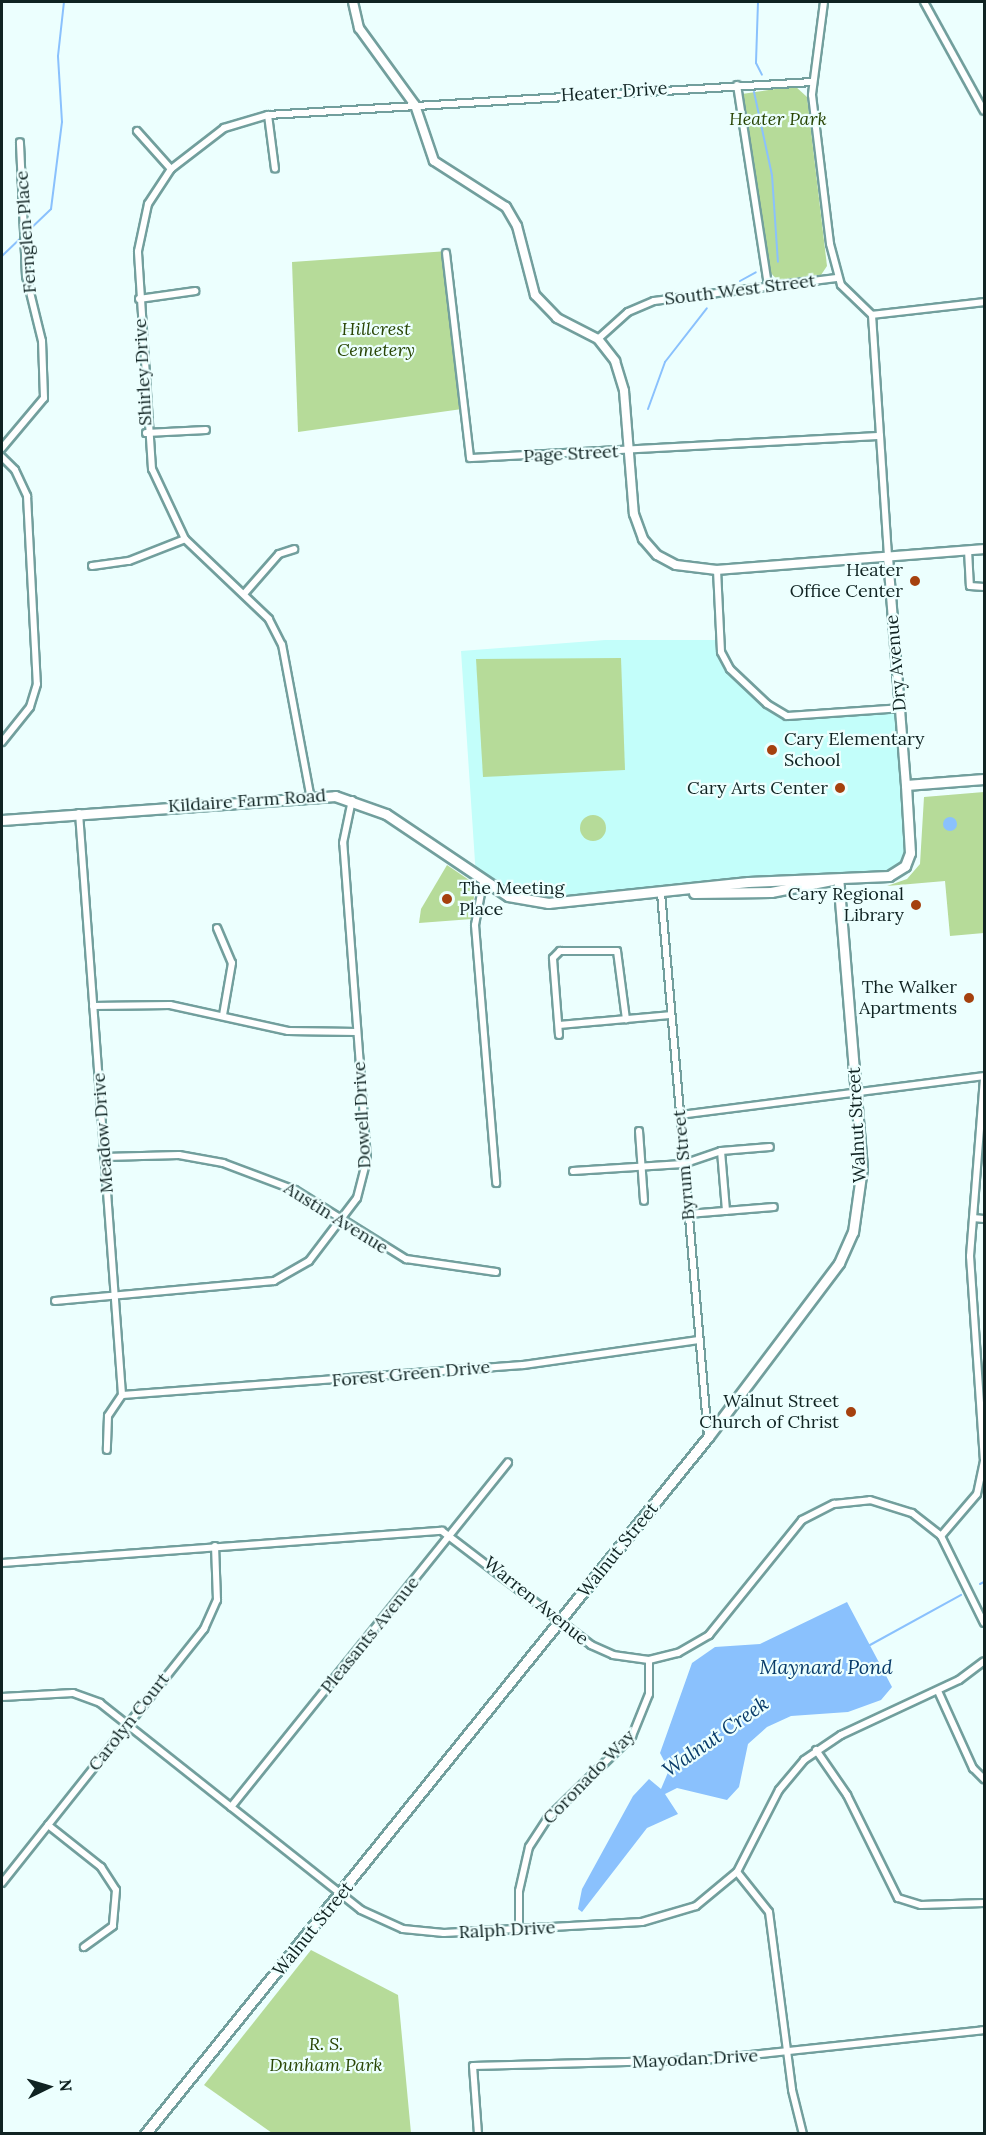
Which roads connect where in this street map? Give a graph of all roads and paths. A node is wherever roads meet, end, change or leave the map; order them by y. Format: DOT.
graph roads {
  1 [pos="353,2"];
  2 [pos="824,2"];
  3 [pos="924,2"];
  4 [pos="812,82"];
  5 [pos="737,85"];
  6 [pos="416,105"];
  7 [pos="984,111"];
  8 [pos="268,115"];
  9 [pos="137,131"];
  10 [pos="20,142"];
  11 [pos="171,169"];
  12 [pos="275,169"];
  13 [pos="446,254"];
  14 [pos="837,278"];
  15 [pos="768,286"];
  16 [pos="195,291"];
  17 [pos="139,299"];
  18 [pos="984,302"];
  19 [pos="872,315"];
  20 [pos="598,339"];
  21 [pos="206,430"];
  22 [pos="146,433"];
  23 [pos="879,436"];
  24 [pos="2,448"];
  25 [pos="628,450"];
  26 [pos="2,457"];
  27 [pos="185,539"];
  28 [pos="294,549"];
  29 [pos="984,549"];
  30 [pos="968,550"];
  31 [pos="888,557"];
  32 [pos="92,566"];
  33 [pos="717,570"];
  34 [pos="984,587"];
  35 [pos="244,594"];
  36 [pos="900,708"];
  37 [pos="2,742"];
  38 [pos="984,779"];
  39 [pos="906,785"];
  40 [pos="310,794"];
  41 [pos="352,800"];
  42 [pos="79,813"];
  43 [pos="2,820"];
  44 [pos="905,866"];
  45 [pos="836,879"];
  46 [pos="483,883"];
  47 [pos="661,893"];
  48 [pos="217,928"];
  49 [pos="93,1006"];
  50 [pos="224,1015"];
  51 [pos="670,1015"];
  52 [pos="626,1019"];
  53 [pos="559,1025"];
  54 [pos="357,1032"];
  55 [pos="559,1035"];
  56 [pos="984,1077"];
  57 [pos="856,1094"];
  58 [pos="680,1115"];
  59 [pos="639,1131"];
  60 [pos="770,1147"];
  61 [pos="721,1151"];
  62 [pos="105,1157"];
  63 [pos="683,1164"];
  64 [pos="642,1167"];
  65 [pos="573,1171"];
  66 [pos="496,1183"];
  67 [pos="644,1201"];
  68 [pos="774,1207"];
  69 [pos="726,1211"];
  70 [pos="688,1214"];
  71 [pos="973,1218"];
  72 [pos="984,1219"];
  73 [pos="341,1223"];
  74 [pos="496,1272"];
  75 [pos="115,1296"];
  76 [pos="55,1301"];
  77 [pos="699,1340"];
  78 [pos="122,1395"];
  79 [pos="983,1422"];
  80 [pos="708,1437"];
  81 [pos="107,1449"];
  82 [pos="984,1460"];
  83 [pos="508,1463"];
  84 [pos="452,1533"];
  85 [pos="941,1536"];
  86 [pos="215,1546"];
  87 [pos="2,1563"];
  88 [pos="560,1621"];
  89 [pos="984,1623"];
  90 [pos="649,1660"];
  91 [pos="984,1661"];
  92 [pos="938,1691"];
  93 [pos="2,1697"];
  94 [pos="126,1724"];
  95 [pos="816,1750"];
  96 [pos="984,1779"];
  97 [pos="231,1807"];
  98 [pos="48,1825"];
  99 [pos="737,1872"];
  100 [pos="2,1883"];
  101 [pos="340,1894"];
  102 [pos="984,1902"];
  103 [pos="519,1929"];
  104 [pos="84,1947"];
  105 [pos="984,2030"];
  106 [pos="788,2053"];
  107 [pos="145,2133"];
  108 [pos="478,2133"];
  109 [pos="804,2133"];
  1 -- 6 [label="street"];
  2 -- 4 [label="street"];
  3 -- 7 [label="street"];
  4 -- 5 [label="street, Heater Drive"];
  4 -- 14 [label="street"];
  5 -- 6 [label="street, Heater Drive"];
  5 -- 15 [label="street"];
  6 -- 8 [label="street, Shirley Drive"];
  6 -- 20 [label="street"];
  8 -- 11 [label="street, Shirley Drive"];
  8 -- 12 [label="street"];
  9 -- 11 [label="street"];
  10 -- 24 [label="street, Fernglen Place"];
  11 -- 17 [label="street, Shirley Drive"];
  13 -- 25 [label="street, Page Street"];
  14 -- 15 [label="street, South West Street"];
  14 -- 19 [label="street, South West Street"];
  15 -- 20 [label="street, South West Street"];
  16 -- 17 [label="street"];
  17 -- 22 [label="street, Shirley Drive"];
  18 -- 19 [label="street"];
  19 -- 23 [label="street, Dry Avenue"];
  20 -- 25 [label="street"];
  21 -- 22 [label="street"];
  22 -- 27 [label="street, Shirley Drive"];
  23 -- 25 [label="street, Page Street"];
  23 -- 31 [label="street, Dry Avenue"];
  25 -- 33 [label="street"];
  26 -- 37 [label="street"];
  27 -- 32 [label="street"];
  27 -- 35 [label="street, Shirley Drive"];
  28 -- 35 [label="street"];
  29 -- 30 [label="street"];
  30 -- 31 [label="street"];
  30 -- 34 [label="street"];
  31 -- 33 [label="street"];
  31 -- 36 [label="street, Dry Avenue"];
  33 -- 36 [label="street"];
  35 -- 40 [label="street, Shirley Drive"];
  36 -- 39 [label="street, Dry Avenue"];
  38 -- 39 [label="main road"];
  39 -- 44 [label="main road, Dry Avenue"];
  40 -- 41 [label="main road, Kildaire Farm Road"];
  40 -- 42 [label="main road, Kildaire Farm Road"];
  41 -- 46 [label="main road, Kildaire Farm Road"];
  41 -- 54 [label="street, Dowell Drive"];
  42 -- 43 [label="main road, Kildaire Farm Road"];
  42 -- 49 [label="street, Meadow Drive"];
  44 -- 45 [label="main road, Kildaire Farm Road"];
  45 -- 47 [label="main road, Kildaire Farm Road"];
  45 -- 57 [label="main road, Walnut Street"];
  46 -- 47 [label="main road, Kildaire Farm Road"];
  46 -- 66 [label="street"];
  47 -- 51 [label="street, Byrum Street"];
  48 -- 50 [label="street"];
  49 -- 50 [label="street"];
  49 -- 62 [label="street, Meadow Drive"];
  50 -- 54 [label="street"];
  51 -- 52 [label="street"];
  51 -- 58 [label="street, Byrum Street"];
  52 -- 53 [label="street"];
  52 -- 53 [label="street"];
  53 -- 55 [label="street"];
  54 -- 73 [label="street, Dowell Drive"];
  56 -- 57 [label="street"];
  56 -- 71 [label="street"];
  57 -- 58 [label="street"];
  57 -- 80 [label="main road, Walnut Street"];
  58 -- 63 [label="street, Byrum Street"];
  59 -- 64 [label="street"];
  60 -- 61 [label="street"];
  61 -- 63 [label="street"];
  61 -- 69 [label="street"];
  62 -- 73 [label="street, Austin Avenue"];
  62 -- 75 [label="street, Meadow Drive"];
  63 -- 64 [label="street"];
  63 -- 70 [label="street, Byrum Street"];
  64 -- 65 [label="street"];
  64 -- 67 [label="street"];
  68 -- 69 [label="street"];
  69 -- 70 [label="street"];
  70 -- 77 [label="street, Byrum Street"];
  71 -- 72 [label="street"];
  71 -- 79 [label="street"];
  73 -- 74 [label="street, Austin Avenue"];
  73 -- 75 [label="street, Dowell Drive"];
  75 -- 76 [label="street, Dowell Drive"];
  75 -- 78 [label="street, Meadow Drive"];
  77 -- 78 [label="street, Forest Green Drive"];
  77 -- 80 [label="street, Byrum Street"];
  78 -- 81 [label="street"];
  79 -- 82 [label="street"];
  80 -- 88 [label="main road, Walnut Street"];
  82 -- 85 [label="street"];
  83 -- 84 [label="street, Pleasants Avenue"];
  84 -- 86 [label="street"];
  84 -- 88 [label="street, Warren Avenue"];
  84 -- 97 [label="street, Pleasants Avenue"];
  85 -- 89 [label="street, Warren Avenue"];
  85 -- 90 [label="street, Warren Avenue"];
  86 -- 87 [label="street"];
  86 -- 94 [label="street, Carolyn Court"];
  88 -- 90 [label="street, Warren Avenue"];
  88 -- 101 [label="main road, Walnut Street"];
  90 -- 103 [label="street, Coronado Way"];
  91 -- 92 [label="street, Ralph Drive"];
  92 -- 95 [label="street, Ralph Drive"];
  92 -- 96 [label="street"];
  93 -- 94 [label="street, Ralph Drive"];
  94 -- 97 [label="street, Ralph Drive"];
  94 -- 98 [label="street, Carolyn Court"];
  95 -- 99 [label="street, Ralph Drive"];
  95 -- 102 [label="street"];
  97 -- 101 [label="street, Ralph Drive"];
  98 -- 100 [label="street, Carolyn Court"];
  98 -- 104 [label="street"];
  99 -- 103 [label="street, Ralph Drive"];
  99 -- 106 [label="street"];
  101 -- 103 [label="street, Ralph Drive"];
  101 -- 107 [label="main road, Walnut Street"];
  105 -- 106 [label="street, Mayodan Drive"];
  106 -- 108 [label="street, Mayodan Drive"];
  106 -- 109 [label="street"];
}
